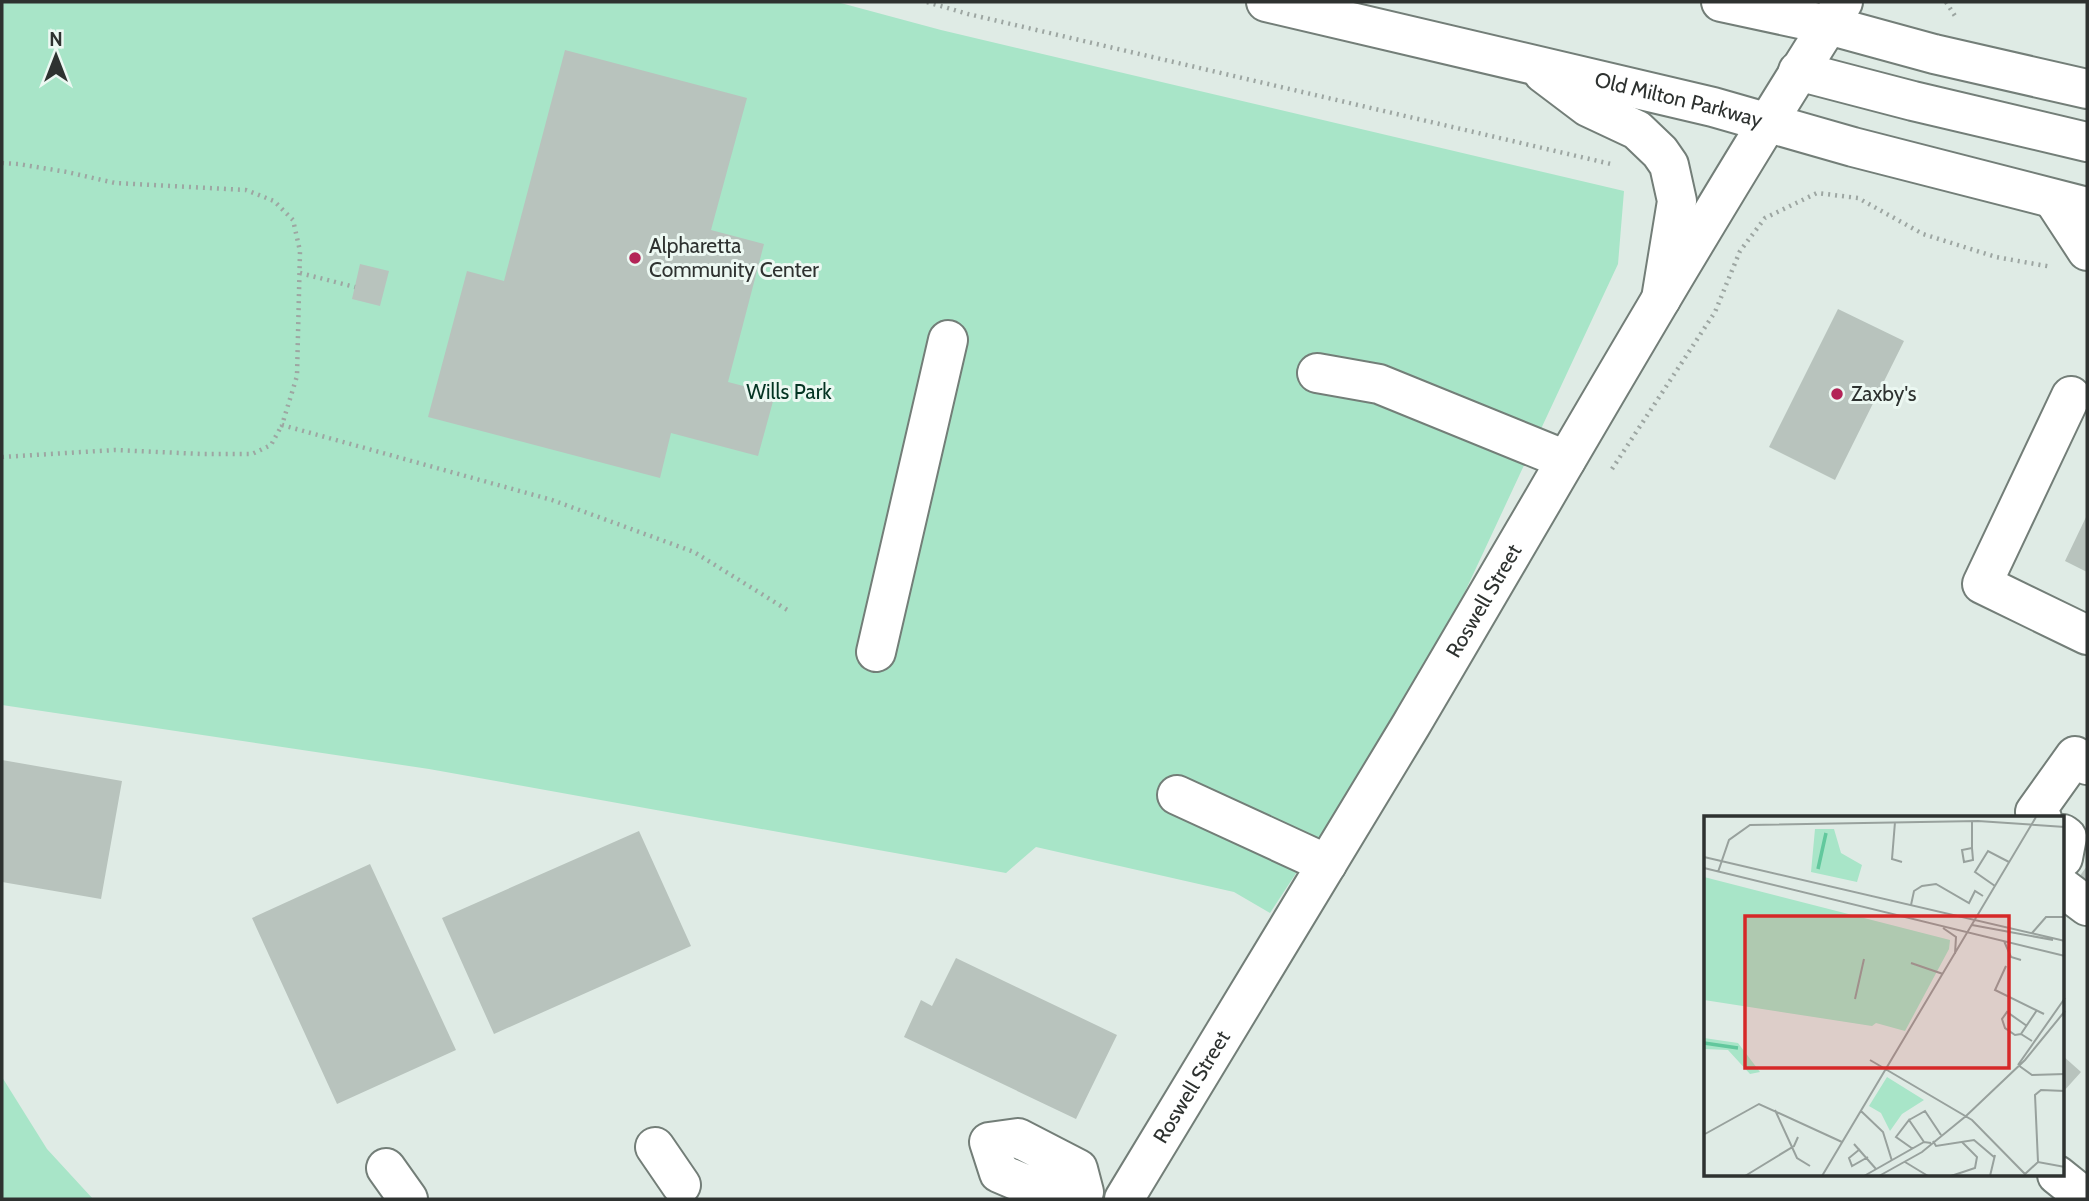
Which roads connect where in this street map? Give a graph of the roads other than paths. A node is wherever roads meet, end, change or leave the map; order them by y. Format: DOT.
graph roads {
  1 [pos="1266,2"];
  2 [pos="1721,2"];
  3 [pos="1836,13"];
  4 [pos="1533,66"];
  5 [pos="1798,71"];
  6 [pos="2087,89"];
  7 [pos="1767,123"];
  8 [pos="2087,142"];
  9 [pos="2070,203"];
  10 [pos="2071,259"];
  11 [pos="1661,299"];
  12 [pos="948,340"];
  13 [pos="1317,373"];
  14 [pos="2071,396"];
  15 [pos="1566,460"];
  16 [pos="2087,635"];
  17 [pos="876,652"];
  18 [pos="2081,760"];
  19 [pos="1177,795"];
  20 [pos="2064,821"];
  21 [pos="1327,864"];
  22 [pos="2064,889"];
  23 [pos="2087,906"];
  24 [pos="655,1147"];
  25 [pos="386,1168"];
  26 [pos="2058,1176"];
  27 [pos="681,1185"];
  28 [pos="408,1199"];
  29 [pos="1124,1199"];
  30 [pos="2087,1199"];
  1 -- 4 [label="main road, Old Milton Parkway"];
  2 -- 3 [label="main road"];
  3 -- 5 [label="main road, Roswell Street"];
  3 -- 6 [label="main road"];
  4 -- 7 [label="main road, Old Milton Parkway"];
  4 -- 11 [label="main road"];
  5 -- 7 [label="main road, Roswell Street"];
  5 -- 8 [label="main road"];
  7 -- 9 [label="main road, Old Milton Parkway"];
  7 -- 11 [label="main road, Roswell Street"];
  9 -- 10 [label="main road"];
  11 -- 15 [label="main road, Roswell Street"];
  12 -- 17 [label="main road"];
  13 -- 15 [label="main road"];
  14 -- 16 [label="main road"];
  15 -- 21 [label="main road, Roswell Street"];
  18 -- 20 [label="main road"];
  19 -- 21 [label="main road"];
  21 -- 29 [label="main road, Roswell Street"];
  22 -- 23 [label="main road"];
  24 -- 27 [label="main road"];
  25 -- 28 [label="main road"];
  26 -- 30 [label="main road"];
}
